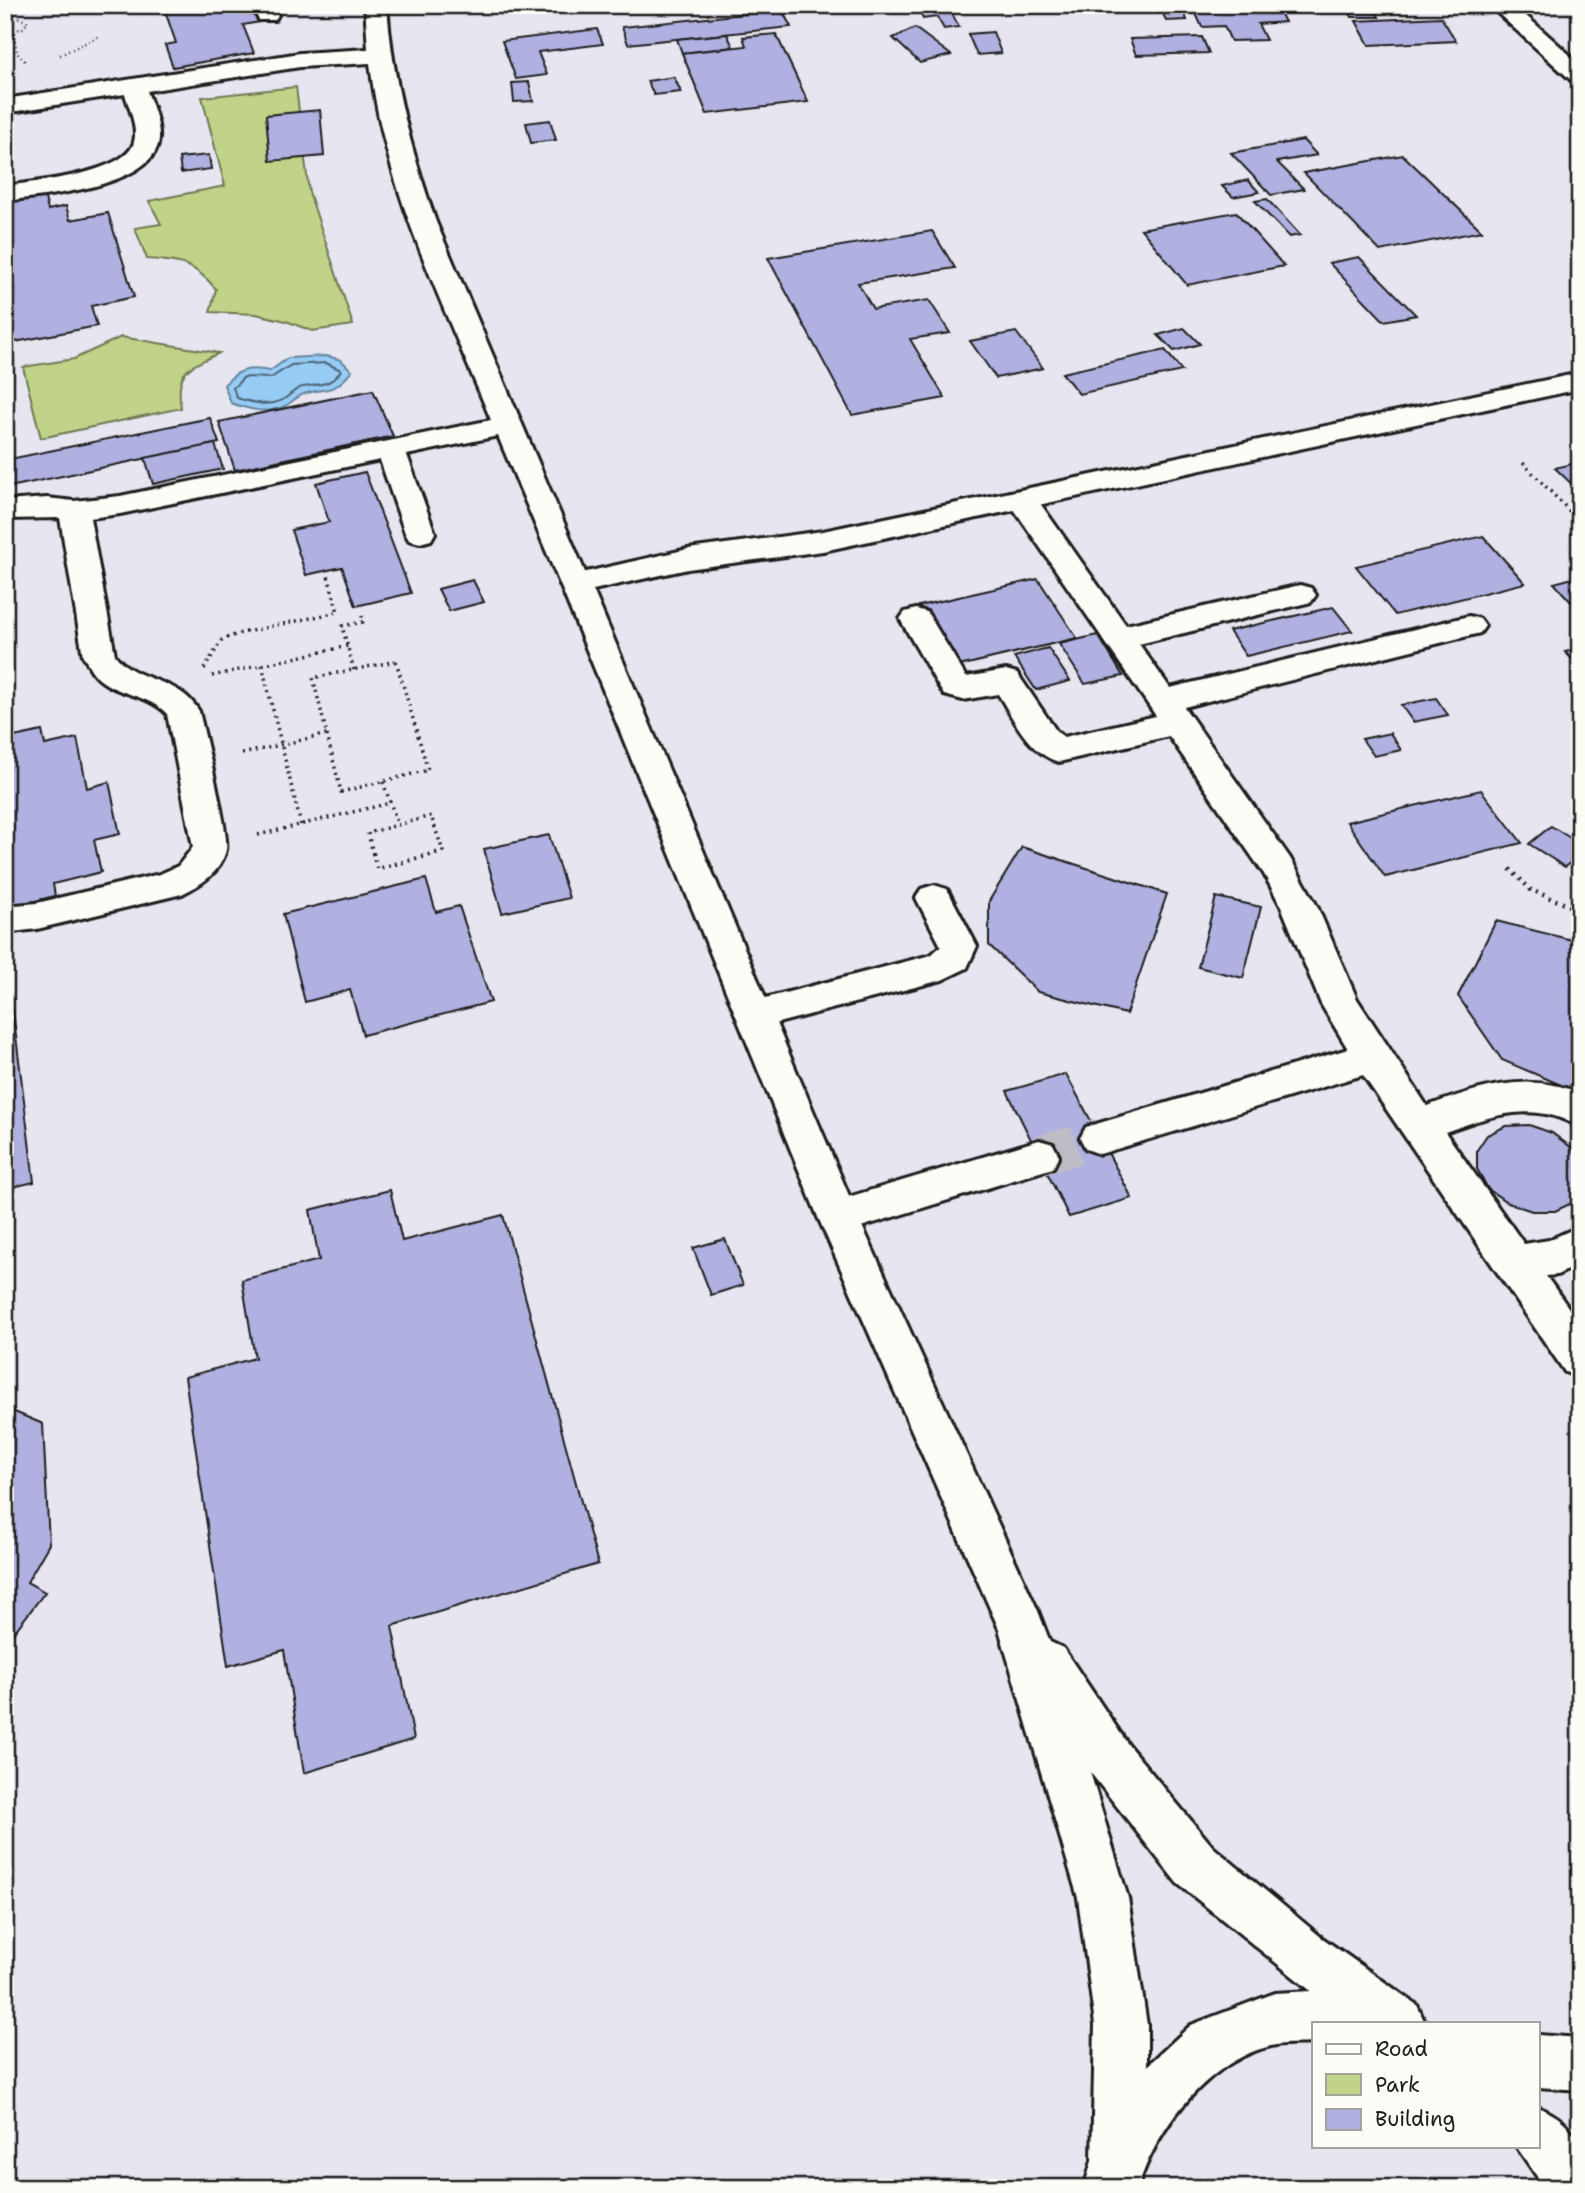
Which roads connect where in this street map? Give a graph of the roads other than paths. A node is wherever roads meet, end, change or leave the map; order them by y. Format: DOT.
graph roads {
  1 [pos="376,5"];
  2 [pos="1500,5"];
  3 [pos="382,55"];
  4 [pos="1580,76"];
  5 [pos="134,86"];
  6 [pos="5,106"];
  7 [pos="5,194"];
  8 [pos="1580,381"];
  9 [pos="508,425"];
  10 [pos="390,449"];
  11 [pos="1023,499"];
  12 [pos="5,510"];
  13 [pos="74,510"];
  14 [pos="420,534"];
  15 [pos="1300,595"];
  16 [pos="581,596"];
  17 [pos="916,619"];
  18 [pos="1469,626"];
  19 [pos="1118,638"];
  20 [pos="1169,712"];
  21 [pos="934,898"];
  22 [pos="5,920"];
  23 [pos="755,1014"];
  24 [pos="1372,1056"];
  25 [pos="1580,1110"];
  26 [pos="1418,1125"];
  27 [pos="1100,1138"];
  28 [pos="1039,1156"];
  29 [pos="838,1217"];
  30 [pos="1580,1243"];
  31 [pos="1513,1263"];
  32 [pos="1580,1359"];
  33 [pos="1021,1627"];
  34 [pos="1367,2022"];
  35 [pos="1398,2022"];
  36 [pos="1540,2061"];
  37 [pos="1580,2064"];
  38 [pos="1540,2137"];
  39 [pos="1115,2174"];
  40 [pos="1575,2188"];
  1 -- 3 [label="street"];
  2 -- 4 [label="street"];
  3 -- 5 [label="street"];
  3 -- 9 [label="street"];
  5 -- 6 [label="street"];
  5 -- 7 [label="street"];
  8 -- 11 [label="street"];
  9 -- 10 [label="street"];
  9 -- 16 [label="street"];
  10 -- 13 [label="street"];
  10 -- 14 [label="street"];
  11 -- 16 [label="street"];
  11 -- 19 [label="street"];
  12 -- 13 [label="street"];
  13 -- 22 [label="street"];
  15 -- 19 [label="street"];
  16 -- 23 [label="street"];
  17 -- 20 [label="street"];
  18 -- 20 [label="street"];
  19 -- 20 [label="street"];
  20 -- 24 [label="street"];
  21 -- 23 [label="street"];
  23 -- 29 [label="street"];
  24 -- 26 [label="street"];
  24 -- 27 [label="street"];
  25 -- 26 [label="street"];
  26 -- 31 [label="street"];
  28 -- 29 [label="street"];
  29 -- 33 [label="street"];
  30 -- 31 [label="street"];
  31 -- 32 [label="street"];
  33 -- 35 [label="street"];
  33 -- 39 [label="street"];
  34 -- 39 [label="street"];
  36 -- 37 [label="street"];
  38 -- 40 [label="street"];
}
